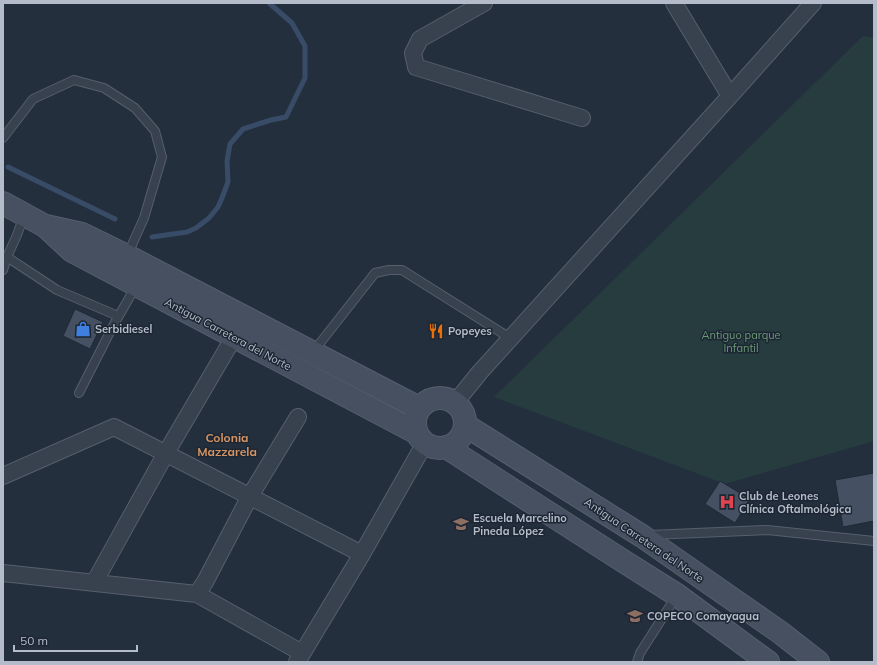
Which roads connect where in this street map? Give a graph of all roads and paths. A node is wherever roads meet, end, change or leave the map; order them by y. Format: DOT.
graph roads {
  1 [pos="484,3"];
  2 [pos="674,3"];
  3 [pos="813,3"];
  4 [pos="730,96"];
  5 [pos="582,118"];
  6 [pos="3,138"];
  7 [pos="3,203"];
  8 [pos="25,214"];
  9 [pos="45,226"];
  10 [pos="127,256"];
  11 [pos="7,257"];
  12 [pos="3,270"];
  13 [pos="136,285"];
  14 [pos="118,316"];
  15 [pos="234,337"];
  16 [pos="510,338"];
  17 [pos="313,352"];
  18 [pos="79,393"];
  19 [pos="455,403"];
  20 [pos="419,408"];
  21 [pos="298,417"];
  22 [pos="465,425"];
  23 [pos="429,441"];
  24 [pos="166,453"];
  25 [pos="3,476"];
  26 [pos="250,496"];
  27 [pos="642,536"];
  28 [pos="874,541"];
  29 [pos="362,554"];
  30 [pos="3,573"];
  31 [pos="94,583"];
  32 [pos="198,594"];
  33 [pos="678,595"];
  34 [pos="300,658"];
  35 [pos="637,662"];
  36 [pos="768,662"];
  37 [pos="818,662"];
  1 -- 5 [label="street"];
  2 -- 4 [label="street"];
  3 -- 4 [label="street"];
  4 -- 16 [label="street"];
  6 -- 10 [label="lane"];
  7 -- 8 [label="main road, Antigua Carretera del Norte"];
  8 -- 9 [label="main road, Antigua Carretera del Norte"];
  8 -- 11 [label="lane"];
  9 -- 10 [label="main road, Antigua Carretera del Norte"];
  9 -- 13 [label="main road, Antigua Carretera del Norte"];
  10 -- 17 [label="main road, Antigua Carretera del Norte"];
  11 -- 12 [label="lane"];
  11 -- 14 [label="lane"];
  13 -- 14 [label="lane"];
  13 -- 15 [label="main road, Antigua Carretera del Norte"];
  14 -- 18 [label="lane"];
  15 -- 23 [label="main road, Antigua Carretera del Norte"];
  15 -- 24 [label="street"];
  16 -- 17 [label="lane"];
  16 -- 19 [label="street"];
  17 -- 20 [label="main road, Antigua Carretera del Norte"];
  19 -- 20 [label="main road"];
  19 -- 22 [label="main road"];
  20 -- 23 [label="main road"];
  21 -- 26 [label="street"];
  22 -- 23 [label="main road"];
  22 -- 27 [label="main road, Antigua Carretera del Norte"];
  23 -- 29 [label="street"];
  23 -- 33 [label="main road, Antigua Carretera del Norte"];
  24 -- 25 [label="street"];
  24 -- 26 [label="street"];
  24 -- 31 [label="street"];
  26 -- 29 [label="street"];
  26 -- 32 [label="street"];
  27 -- 28 [label="lane"];
  27 -- 37 [label="main road, Antigua Carretera del Norte"];
  29 -- 34 [label="street"];
  30 -- 31 [label="street"];
  31 -- 32 [label="street"];
  32 -- 34 [label="street"];
  33 -- 35 [label="lane"];
  33 -- 36 [label="main road, Antigua Carretera del Norte"];
}
